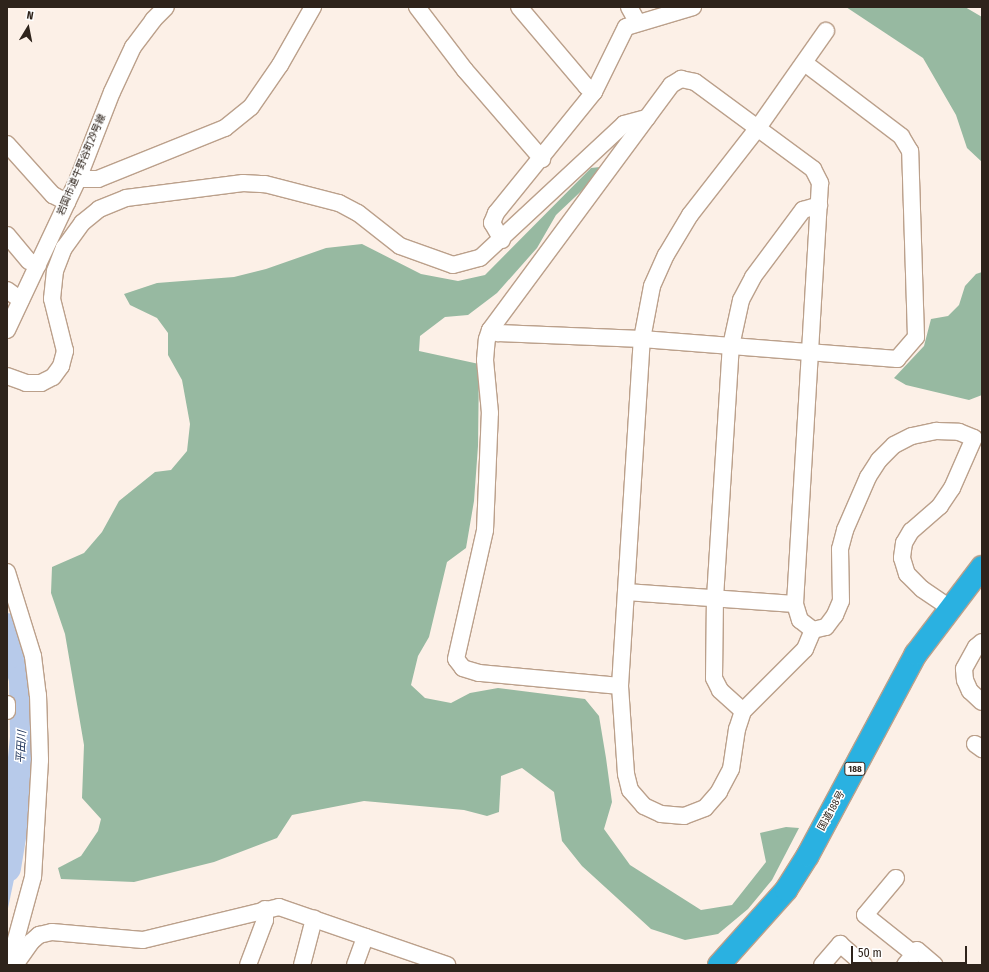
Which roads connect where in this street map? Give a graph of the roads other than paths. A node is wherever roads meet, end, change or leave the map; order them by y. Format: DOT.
graph roads {
  1 [pos="166,7"];
  2 [pos="314,7"];
  3 [pos="417,7"];
  4 [pos="519,7"];
  5 [pos="629,7"];
  6 [pos="693,7"];
  7 [pos="638,22"];
  8 [pos="826,31"];
  9 [pos="805,63"];
  10 [pos="594,92"];
  11 [pos="647,118"];
  12 [pos="757,129"];
  13 [pos="7,144"];
  14 [pos="542,159"];
  15 [pos="78,180"];
  16 [pos="67,202"];
  17 [pos="819,205"];
  18 [pos="7,235"];
  19 [pos="502,240"];
  20 [pos="38,265"];
  21 [pos="7,290"];
  22 [pos="21,300"];
  23 [pos="7,330"];
  24 [pos="490,330"];
  25 [pos="642,339"];
  26 [pos="731,346"];
  27 [pos="812,352"];
  28 [pos="7,376"];
  29 [pos="978,439"];
  30 [pos="982,566"];
  31 [pos="7,572"];
  32 [pos="626,592"];
  33 [pos="715,598"];
  34 [pos="795,604"];
  35 [pos="950,608"];
  36 [pos="813,630"];
  37 [pos="982,642"];
  38 [pos="620,686"];
  39 [pos="982,702"];
  40 [pos="7,704"];
  41 [pos="7,711"];
  42 [pos="743,711"];
  43 [pos="896,878"];
  44 [pos="265,909"];
  45 [pos="314,919"];
  46 [pos="365,937"];
  47 [pos="910,959"];
  48 [pos="9,965"];
  49 [pos="15,965"];
  50 [pos="248,965"];
  51 [pos="302,965"];
  52 [pos="355,965"];
  53 [pos="447,965"];
  54 [pos="720,965"];
  55 [pos="822,965"];
  56 [pos="864,965"];
  57 [pos="936,965"];
  1 -- 15 [label="street, 岩国市道牛野谷町29号線"];
  2 -- 15 [label="street"];
  3 -- 14 [label="street"];
  4 -- 10 [label="street"];
  5 -- 7 [label="street"];
  6 -- 7 [label="street"];
  7 -- 10 [label="street"];
  8 -- 9 [label="street"];
  9 -- 12 [label="street"];
  9 -- 27 [label="street"];
  10 -- 14 [label="street"];
  11 -- 12 [label="street"];
  11 -- 19 [label="street"];
  11 -- 24 [label="street"];
  12 -- 17 [label="street"];
  12 -- 25 [label="street"];
  13 -- 16 [label="street"];
  14 -- 19 [label="street"];
  15 -- 16 [label="street, 岩国市道牛野谷町29号線"];
  16 -- 20 [label="street, 岩国市道牛野谷町29号線"];
  17 -- 26 [label="street"];
  17 -- 27 [label="street"];
  18 -- 20 [label="street"];
  19 -- 28 [label="street"];
  20 -- 22 [label="street, 岩国市道牛野谷町29号線"];
  21 -- 22 [label="street"];
  22 -- 23 [label="street, 岩国市道牛野谷町29号線"];
  24 -- 25 [label="street"];
  24 -- 38 [label="street"];
  25 -- 26 [label="street"];
  25 -- 32 [label="street"];
  26 -- 27 [label="street"];
  26 -- 33 [label="street"];
  27 -- 34 [label="street"];
  29 -- 35 [label="street"];
  29 -- 36 [label="street"];
  30 -- 35 [label="highway, 国道188号 / 188"];
  31 -- 48 [label="street"];
  32 -- 33 [label="street"];
  32 -- 38 [label="street"];
  33 -- 34 [label="street"];
  33 -- 42 [label="street"];
  34 -- 36 [label="street"];
  35 -- 54 [label="highway, 国道188号 / 188"];
  36 -- 42 [label="street"];
  37 -- 39 [label="street"];
  38 -- 42 [label="street"];
  40 -- 41 [label="street"];
  43 -- 47 [label="street"];
  44 -- 45 [label="street"];
  44 -- 49 [label="street"];
  44 -- 50 [label="street"];
  45 -- 46 [label="street"];
  45 -- 51 [label="street"];
  46 -- 52 [label="street"];
  46 -- 53 [label="street"];
  47 -- 57 [label="street"];
  55 -- 56 [label="street"];
}
